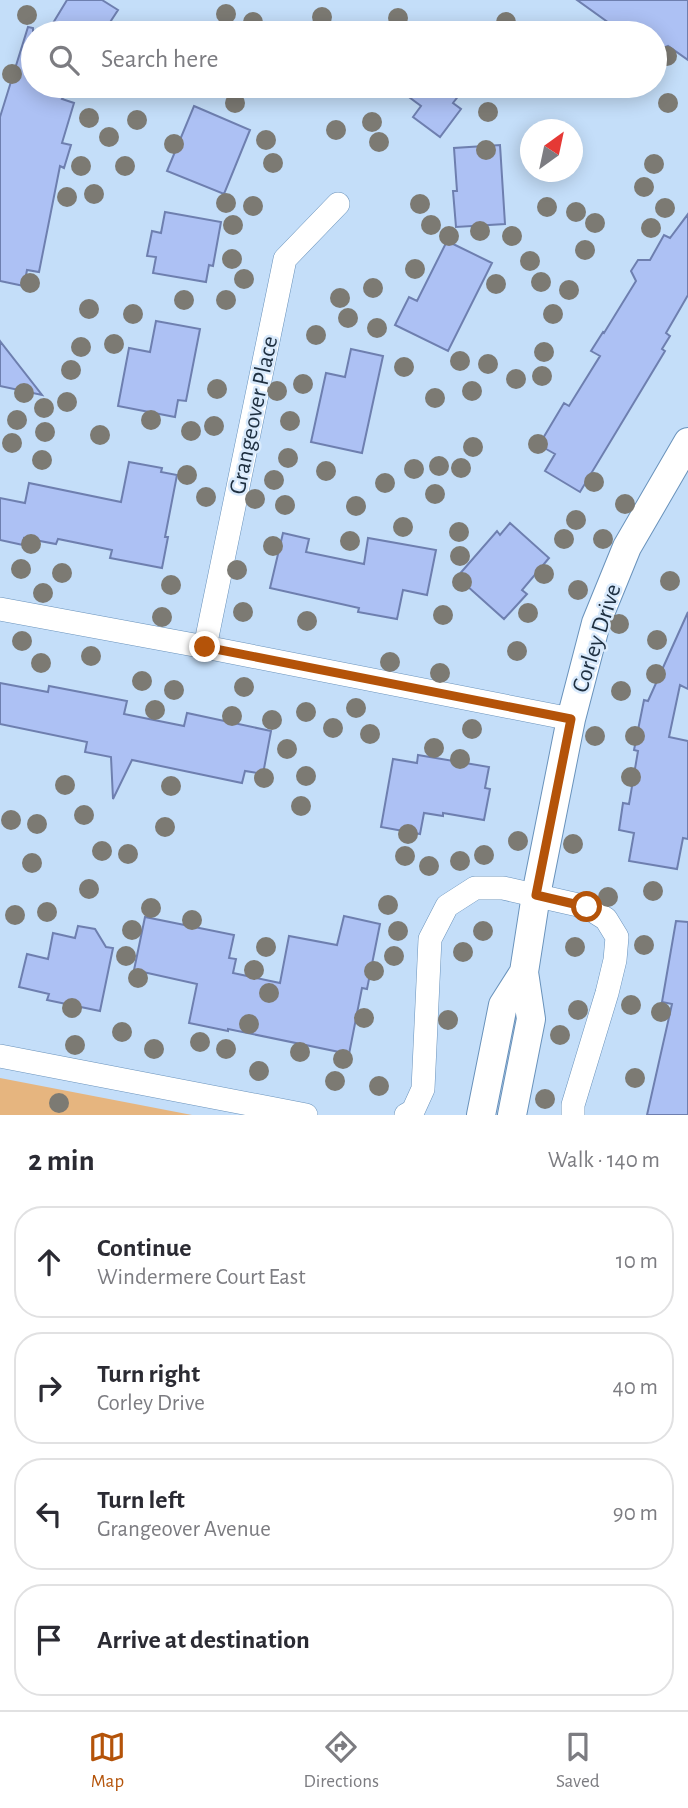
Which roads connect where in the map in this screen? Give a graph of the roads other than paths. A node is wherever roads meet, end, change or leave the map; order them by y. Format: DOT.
graph roads {
  1 [pos="338,204"];
  2 [pos="687,448"];
  3 [pos="0,609"];
  4 [pos="205,647"];
  5 [pos="571,719"];
  6 [pos="536,895"];
  7 [pos="524,972"];
  8 [pos="0,1056"];
  9 [pos="306,1115"];
  10 [pos="406,1115"];
  11 [pos="481,1115"];
  12 [pos="512,1115"];
  13 [pos="573,1115"];
  1 -- 4 [label="street, Grangeover Place"];
  2 -- 5 [label="street, Corley Drive"];
  3 -- 4 [label="street"];
  4 -- 5 [label="street"];
  5 -- 6 [label="street, Corley Drive"];
  6 -- 7 [label="street, Corley Drive"];
  6 -- 10 [label="street"];
  6 -- 13 [label="street"];
  7 -- 11 [label="street, Corley Drive"];
  7 -- 12 [label="street, Corley Drive"];
  8 -- 9 [label="street"];
}
